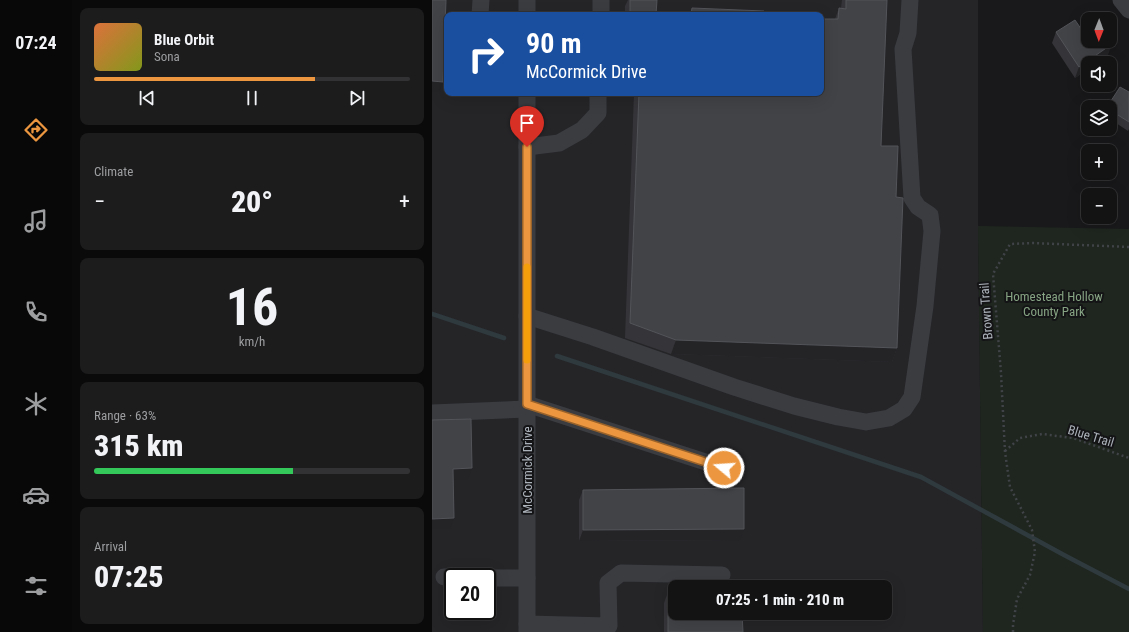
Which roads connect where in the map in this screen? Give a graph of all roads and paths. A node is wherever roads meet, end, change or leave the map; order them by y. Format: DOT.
graph roads {
  1 [pos="481,0"];
  2 [pos="527,0"];
  3 [pos="601,0"];
  4 [pos="910,0"];
  5 [pos="1121,0"];
  6 [pos="1129,10"];
  7 [pos="480,12"];
  8 [pos="527,12"];
  9 [pos="601,12"];
  10 [pos="527,96"];
  11 [pos="598,96"];
  12 [pos="527,147"];
  13 [pos="1129,246"];
  14 [pos="527,316"];
  15 [pos="527,407"];
  16 [pos="432,412"];
  17 [pos="1005,452"];
  18 [pos="1129,458"];
  19 [pos="724,468"];
  20 [pos="722,576"];
  21 [pos="496,578"];
  22 [pos="527,578"];
  23 [pos="527,628"];
  24 [pos="609,629"];
  25 [pos="1013,632"];
  1 -- 7 [label="street"];
  2 -- 8 [label="street"];
  3 -- 9 [label="street"];
  4 -- 14 [label="street"];
  5 -- 6 [label="street"];
  10 -- 12 [label="street, McCormick Drive"];
  11 -- 12 [label="street"];
  12 -- 14 [label="street, McCormick Drive"];
  13 -- 17 [label="path, Brown Trail"];
  14 -- 15 [label="street, McCormick Drive"];
  15 -- 16 [label="street"];
  15 -- 19 [label="street"];
  15 -- 22 [label="street, McCormick Drive"];
  17 -- 18 [label="path, Blue Trail"];
  17 -- 25 [label="path"];
  20 -- 24 [label="street"];
  21 -- 22 [label="street"];
  22 -- 23 [label="street, McCormick Drive"];
  23 -- 24 [label="street"];
}
